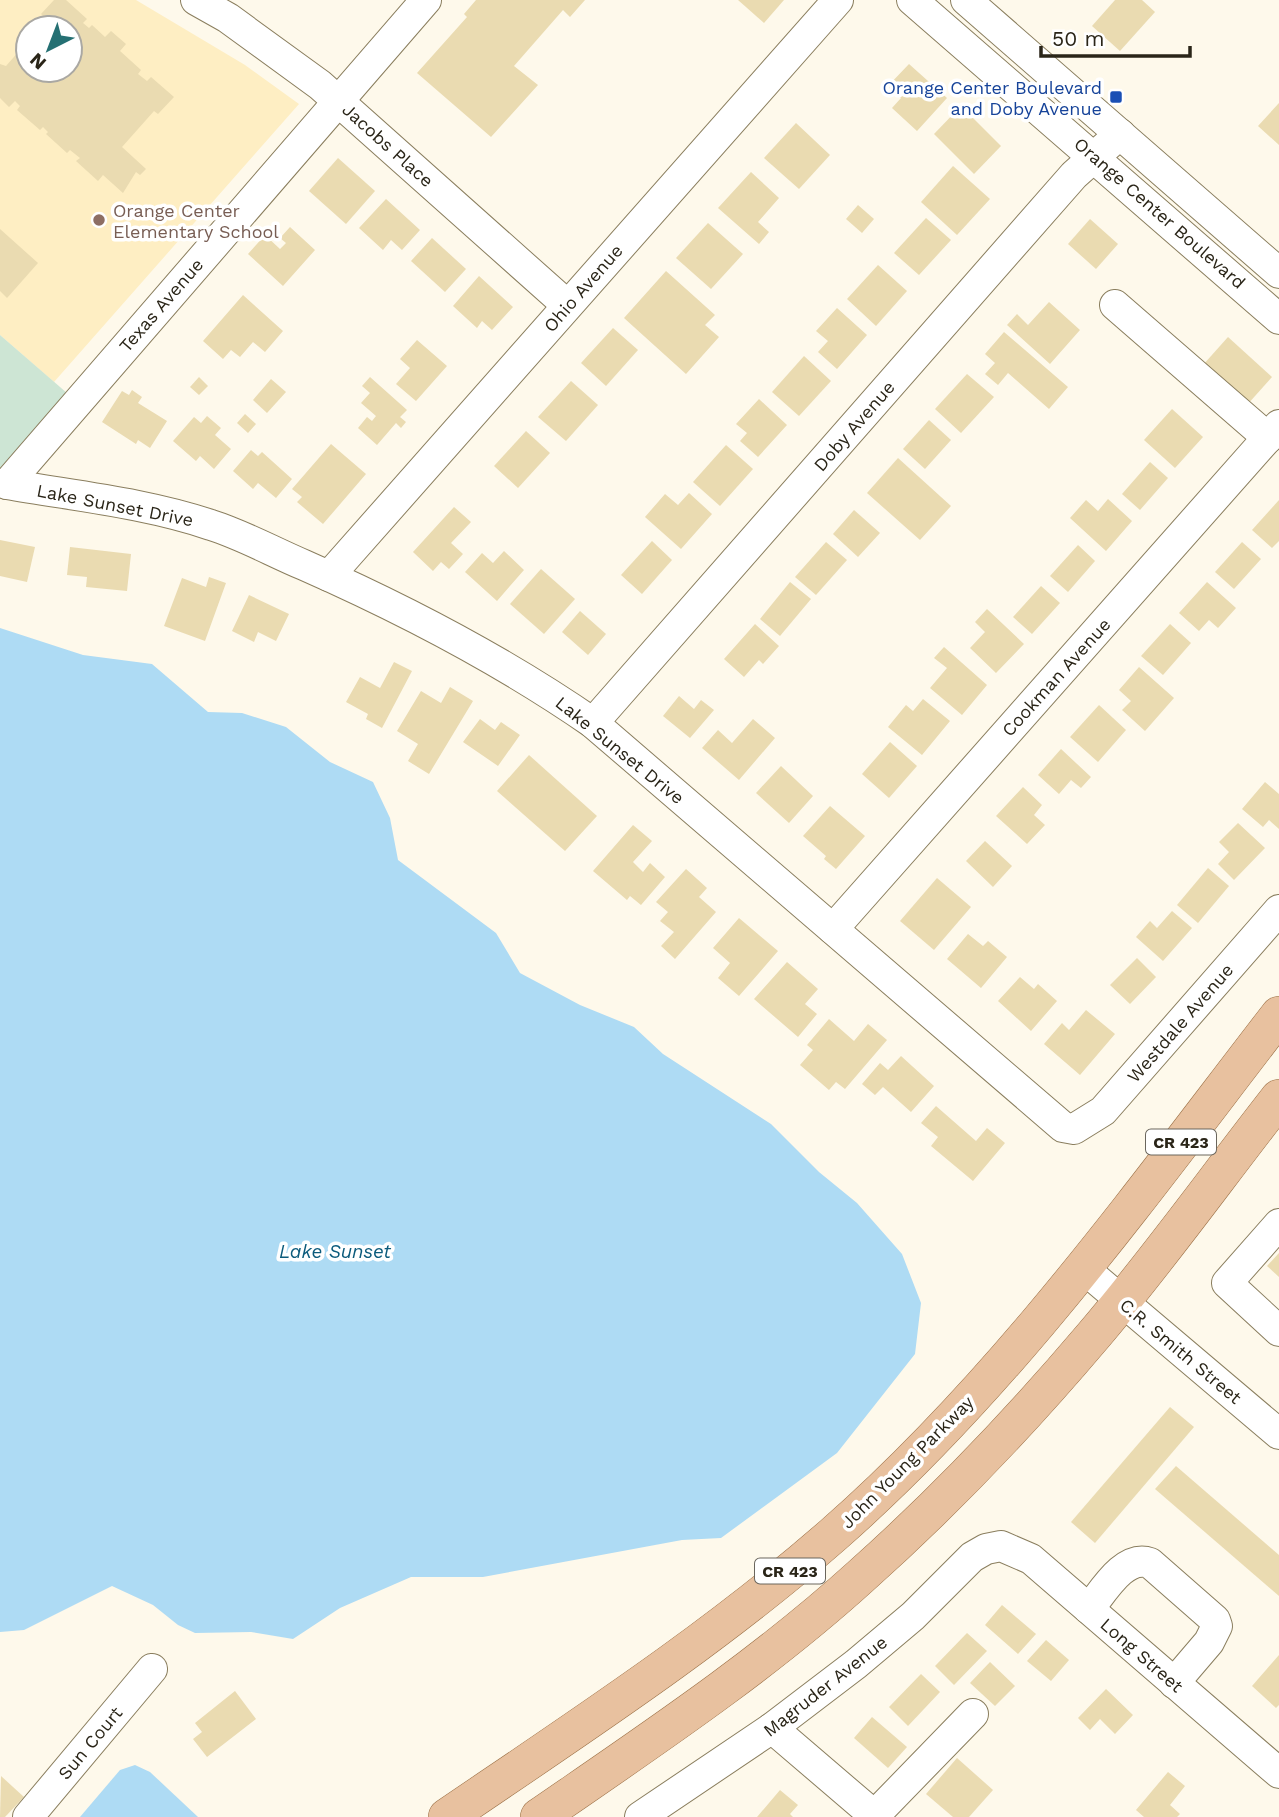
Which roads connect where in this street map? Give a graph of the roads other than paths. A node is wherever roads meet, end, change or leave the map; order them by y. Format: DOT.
graph roads {
  1 [pos="195,0"];
  2 [pos="426,0"];
  3 [pos="838,0"];
  4 [pos="912,0"];
  5 [pos="966,0"];
  6 [pos="338,100"];
  7 [pos="1120,134"];
  8 [pos="1095,156"];
  9 [pos="1279,273"];
  10 [pos="567,305"];
  11 [pos="1115,305"];
  12 [pos="1279,318"];
  13 [pos="1273,431"];
  14 [pos="7,484"];
  15 [pos="329,576"];
  16 [pos="593,723"];
  17 [pos="1279,910"];
  18 [pos="833,929"];
  19 [pos="1279,1016"];
  20 [pos="1279,1098"];
  21 [pos="1073,1129"];
  22 [pos="1279,1224"];
  23 [pos="1083,1268"];
  24 [pos="1121,1300"];
  25 [pos="1279,1331"];
  26 [pos="1278,1431"];
  27 [pos="1001,1546"];
  28 [pos="1089,1609"];
  29 [pos="152,1669"];
  30 [pos="1174,1683"];
  31 [pos="973,1714"];
  32 [pos="772,1728"];
  33 [pos="1279,1773"];
  34 [pos="875,1816"];
  35 [pos="28,1817"];
  36 [pos="447,1817"];
  37 [pos="539,1817"];
  38 [pos="640,1817"];
  1 -- 6 [label="street, Jacobs Place"];
  2 -- 6 [label="street, Texas Avenue"];
  3 -- 10 [label="street, Ohio Avenue"];
  4 -- 8 [label="street, Orange Center Boulevard"];
  5 -- 7 [label="street, Orange Center Boulevard"];
  6 -- 10 [label="street, Jacobs Place"];
  6 -- 14 [label="street, Texas Avenue"];
  7 -- 8 [label="street, Doby Avenue"];
  7 -- 9 [label="street, Orange Center Boulevard"];
  8 -- 12 [label="street, Orange Center Boulevard"];
  8 -- 16 [label="street, Doby Avenue"];
  10 -- 15 [label="street, Ohio Avenue"];
  11 -- 13 [label="street"];
  13 -- 18 [label="street, Cookman Avenue"];
  14 -- 15 [label="street, Lake Sunset Drive"];
  15 -- 16 [label="street, Lake Sunset Drive"];
  16 -- 18 [label="street, Lake Sunset Drive"];
  17 -- 21 [label="street, Westdale Avenue"];
  18 -- 21 [label="street, Lake Sunset Drive"];
  19 -- 23 [label="main road, John Young Parkway / CR 423"];
  20 -- 24 [label="main road, CR 423"];
  22 -- 25 [label="street"];
  23 -- 24 [label="street, C.R. Smith Street"];
  23 -- 36 [label="main road, John Young Parkway / CR 423"];
  24 -- 26 [label="street, C.R. Smith Street"];
  24 -- 37 [label="main road, CR 423"];
  27 -- 28 [label="street, Long Street"];
  27 -- 32 [label="street, Magruder Avenue"];
  28 -- 30 [label="street, Long Street"];
  28 -- 30 [label="street"];
  29 -- 35 [label="street, Sun Court"];
  30 -- 33 [label="street, Long Street"];
  31 -- 34 [label="street"];
  32 -- 34 [label="street"];
  32 -- 38 [label="street, Magruder Avenue"];
}
